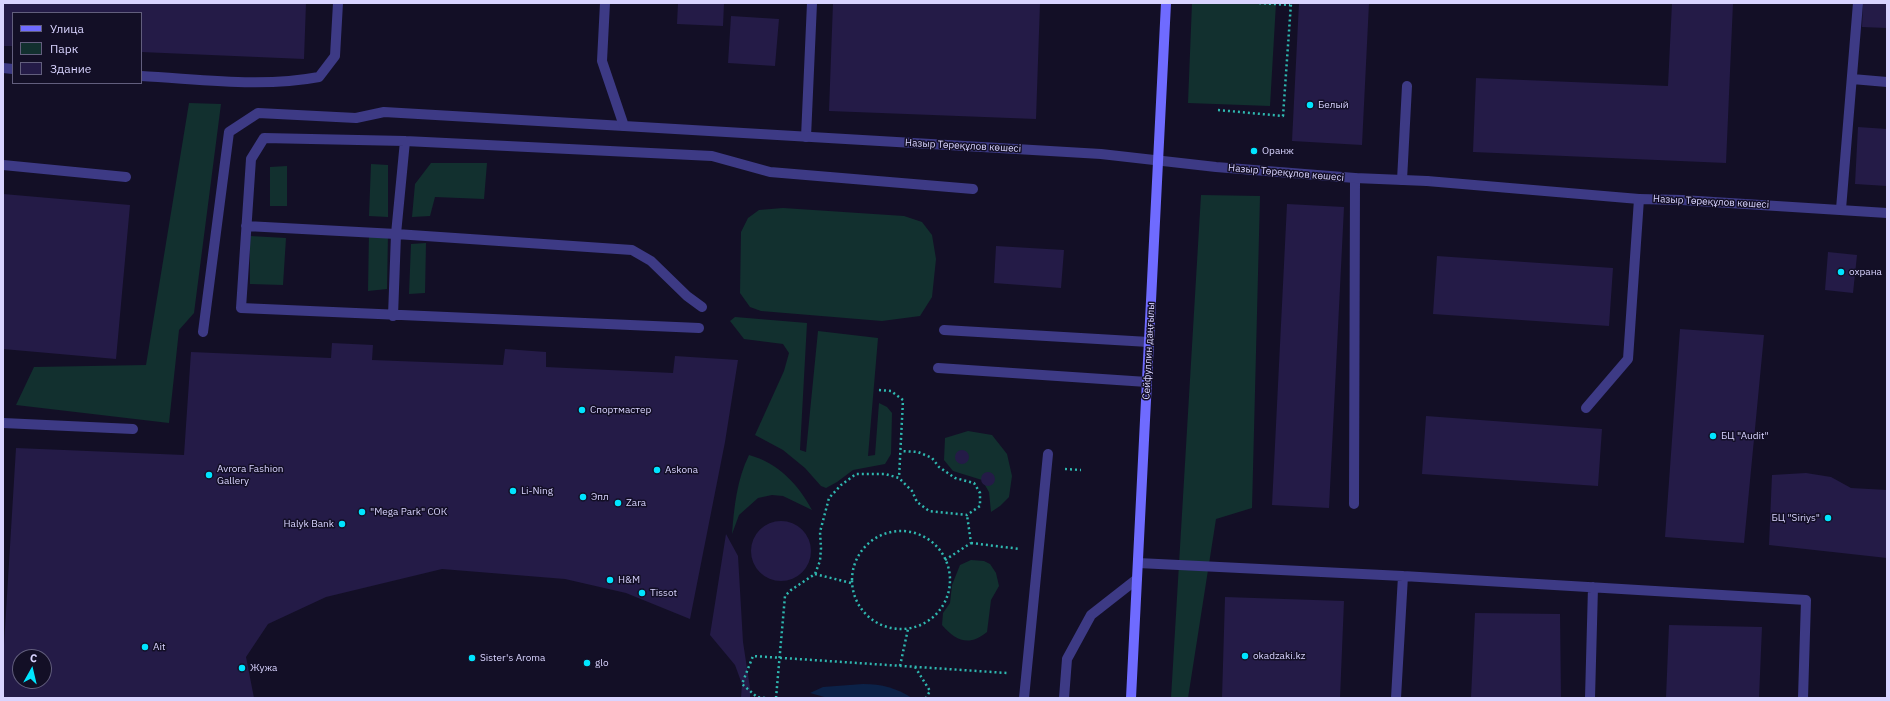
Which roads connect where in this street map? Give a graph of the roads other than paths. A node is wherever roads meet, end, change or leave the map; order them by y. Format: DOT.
graph roads {
  1 [pos="338,3"];
  2 [pos="604,3"];
  3 [pos="812,3"];
  4 [pos="1166,3"];
  5 [pos="1858,3"];
  6 [pos="142,76"];
  7 [pos="1852,79"];
  8 [pos="1887,82"];
  9 [pos="1407,86"];
  10 [pos="624,126"];
  11 [pos="806,137"];
  12 [pos="405,141"];
  13 [pos="1158,160"];
  14 [pos="3,165"];
  15 [pos="126,177"];
  16 [pos="1355,178"];
  17 [pos="1402,180"];
  18 [pos="974,189"];
  19 [pos="1639,199"];
  20 [pos="1841,209"];
  21 [pos="1887,213"];
  22 [pos="246,226"];
  23 [pos="396,234"];
  24 [pos="702,307"];
  25 [pos="393,316"];
  26 [pos="699,328"];
  27 [pos="944,330"];
  28 [pos="203,332"];
  29 [pos="1149,342"];
  30 [pos="938,368"];
  31 [pos="1147,382"];
  32 [pos="1586,408"];
  33 [pos="3,423"];
  34 [pos="133,429"];
  35 [pos="1048,454"];
  36 [pos="1354,504"];
  37 [pos="1138,562"];
  38 [pos="1403,576"];
  39 [pos="1137,579"];
  40 [pos="1593,587"];
  41 [pos="1024,698"];
  42 [pos="1064,698"];
  43 [pos="1131,698"];
  44 [pos="1396,698"];
  45 [pos="1590,698"];
  46 [pos="1803,698"];
  1 -- 6 [label="street"];
  2 -- 10 [label="street"];
  3 -- 11 [label="street"];
  4 -- 13 [label="main road, Сейфуллин даңғылы"];
  5 -- 7 [label="street"];
  7 -- 8 [label="street"];
  7 -- 20 [label="street"];
  9 -- 17 [label="street"];
  10 -- 11 [label="street, Назыр Төреқұлов көшесі"];
  10 -- 28 [label="street, Назыр Төреқұлов көшесі"];
  11 -- 13 [label="street, Назыр Төреқұлов көшесі"];
  12 -- 18 [label="street"];
  12 -- 22 [label="street"];
  12 -- 23 [label="street"];
  13 -- 16 [label="street, Назыр Төреқұлов көшесі"];
  13 -- 29 [label="main road, Сейфуллин даңғылы"];
  14 -- 15 [label="street"];
  16 -- 17 [label="street, Назыр Төреқұлов көшесі"];
  16 -- 36 [label="street"];
  17 -- 19 [label="street, Назыр Төреқұлов көшесі"];
  19 -- 20 [label="street, Назыр Төреқұлов көшесі"];
  19 -- 32 [label="street, Назыр Төреқұлов көшесі"];
  20 -- 21 [label="street, Назыр Төреқұлов көшесі"];
  22 -- 23 [label="street"];
  22 -- 25 [label="street"];
  23 -- 24 [label="street"];
  23 -- 25 [label="street"];
  25 -- 26 [label="street"];
  27 -- 29 [label="street"];
  29 -- 31 [label="main road, Сейфуллин даңғылы"];
  30 -- 31 [label="street"];
  31 -- 37 [label="main road, Сейфуллин даңғылы"];
  33 -- 34 [label="street"];
  35 -- 41 [label="street"];
  37 -- 38 [label="street"];
  37 -- 39 [label="main road, Сейфуллин даңғылы"];
  38 -- 40 [label="street"];
  38 -- 44 [label="street"];
  39 -- 42 [label="street"];
  39 -- 43 [label="main road, Сейфуллин даңғылы"];
  40 -- 45 [label="street"];
  40 -- 46 [label="street"];
}
